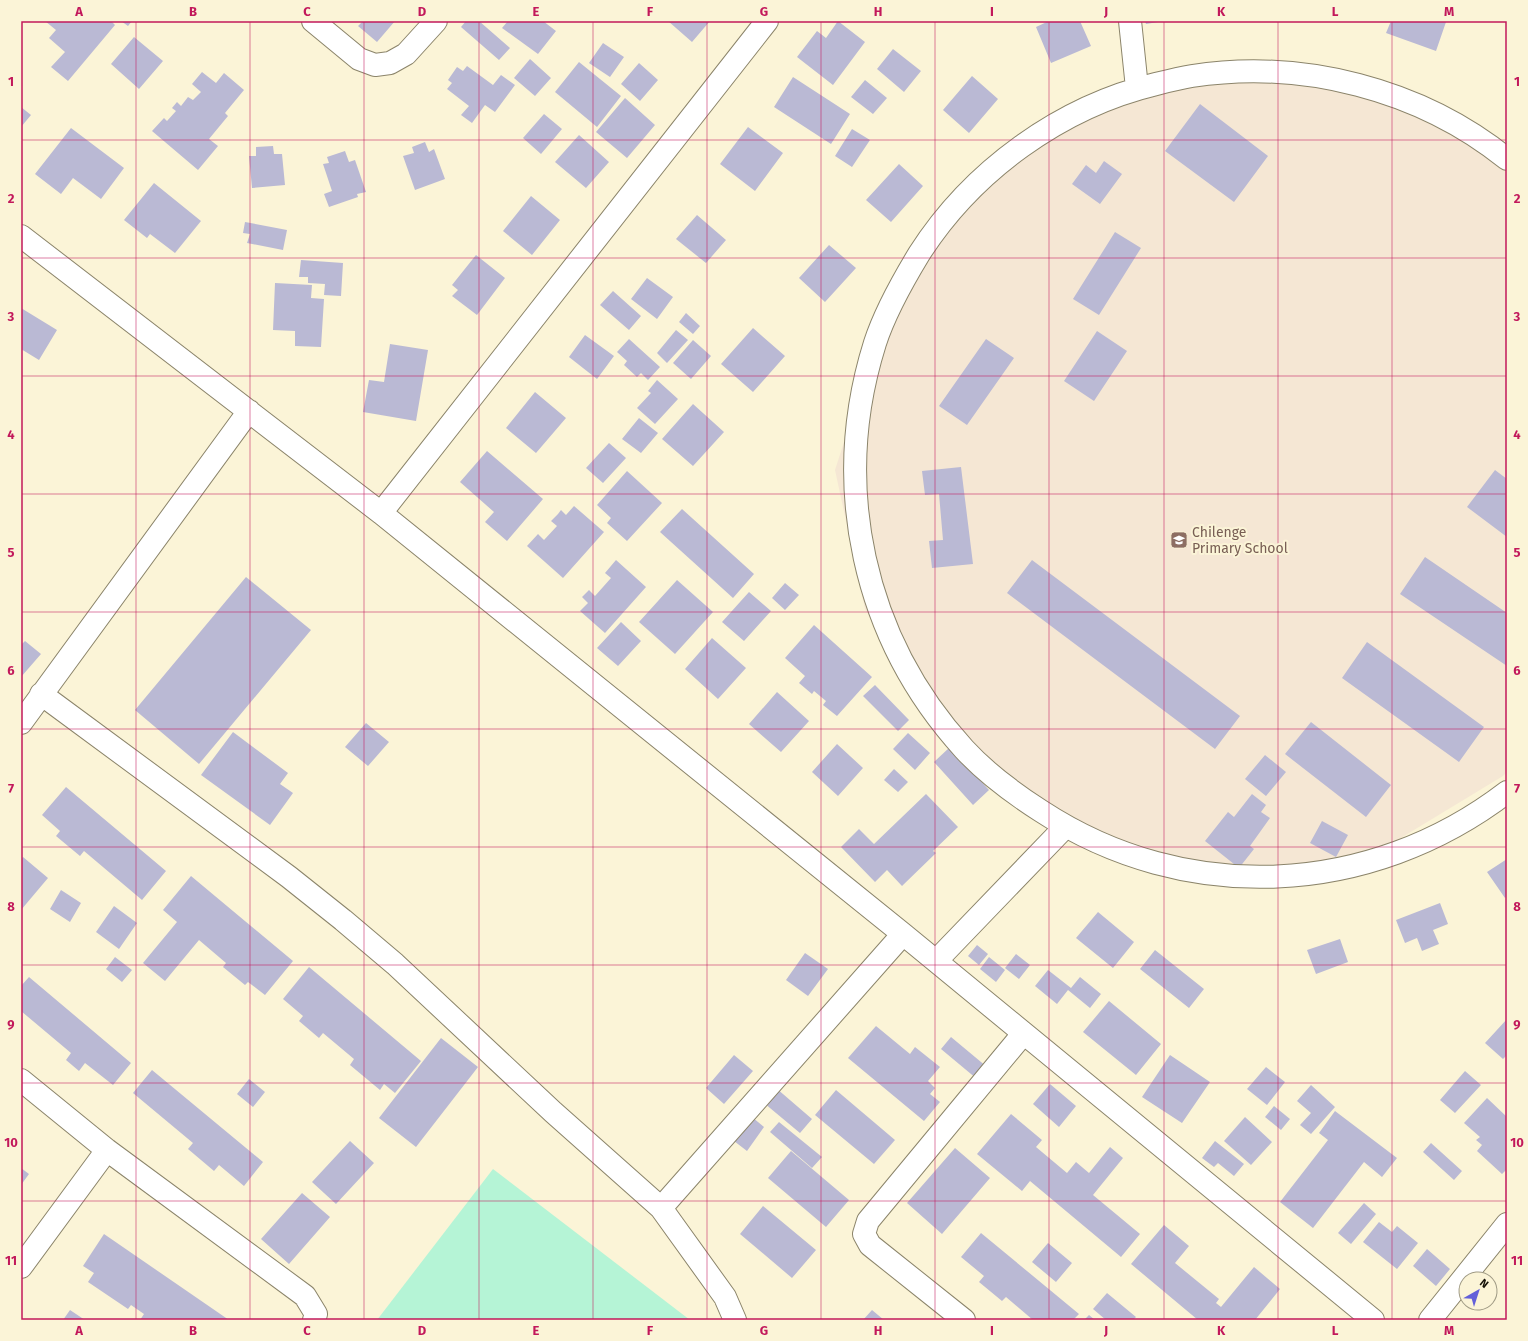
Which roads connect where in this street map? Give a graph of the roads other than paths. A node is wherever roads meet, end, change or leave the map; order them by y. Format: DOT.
graph roads {
  1 [pos="313,21"];
  2 [pos="436,21"];
  3 [pos="767,21"];
  4 [pos="1130,21"];
  5 [pos="1137,88"];
  6 [pos="1507,159"];
  7 [pos="21,236"];
  8 [pos="248,411"];
  9 [pos="381,513"];
  10 [pos="41,694"];
  11 [pos="21,723"];
  12 [pos="1507,792"];
  13 [pos="1065,827"];
  14 [pos="903,934"];
  15 [pos="936,961"];
  16 [pos="1023,1034"];
  17 [pos="21,1080"];
  18 [pos="108,1150"];
  19 [pos="661,1208"];
  20 [pos="1507,1224"];
  21 [pos="21,1267"];
  22 [pos="314,1320"];
  23 [pos="735,1320"];
  24 [pos="964,1320"];
  25 [pos="1373,1320"];
  26 [pos="1430,1320"];
  1 -- 2 [label="street"];
  3 -- 9 [label="street"];
  4 -- 5 [label="street"];
  5 -- 6 [label="street"];
  5 -- 13 [label="street"];
  7 -- 8 [label="street"];
  8 -- 9 [label="street"];
  8 -- 10 [label="street"];
  9 -- 14 [label="street"];
  10 -- 11 [label="street"];
  10 -- 19 [label="street"];
  12 -- 13 [label="street"];
  13 -- 15 [label="street"];
  14 -- 15 [label="street"];
  14 -- 19 [label="street"];
  15 -- 16 [label="street"];
  16 -- 24 [label="street"];
  16 -- 25 [label="street"];
  17 -- 18 [label="street"];
  18 -- 21 [label="street"];
  18 -- 22 [label="street"];
  19 -- 23 [label="street"];
  20 -- 26 [label="street"];
}
